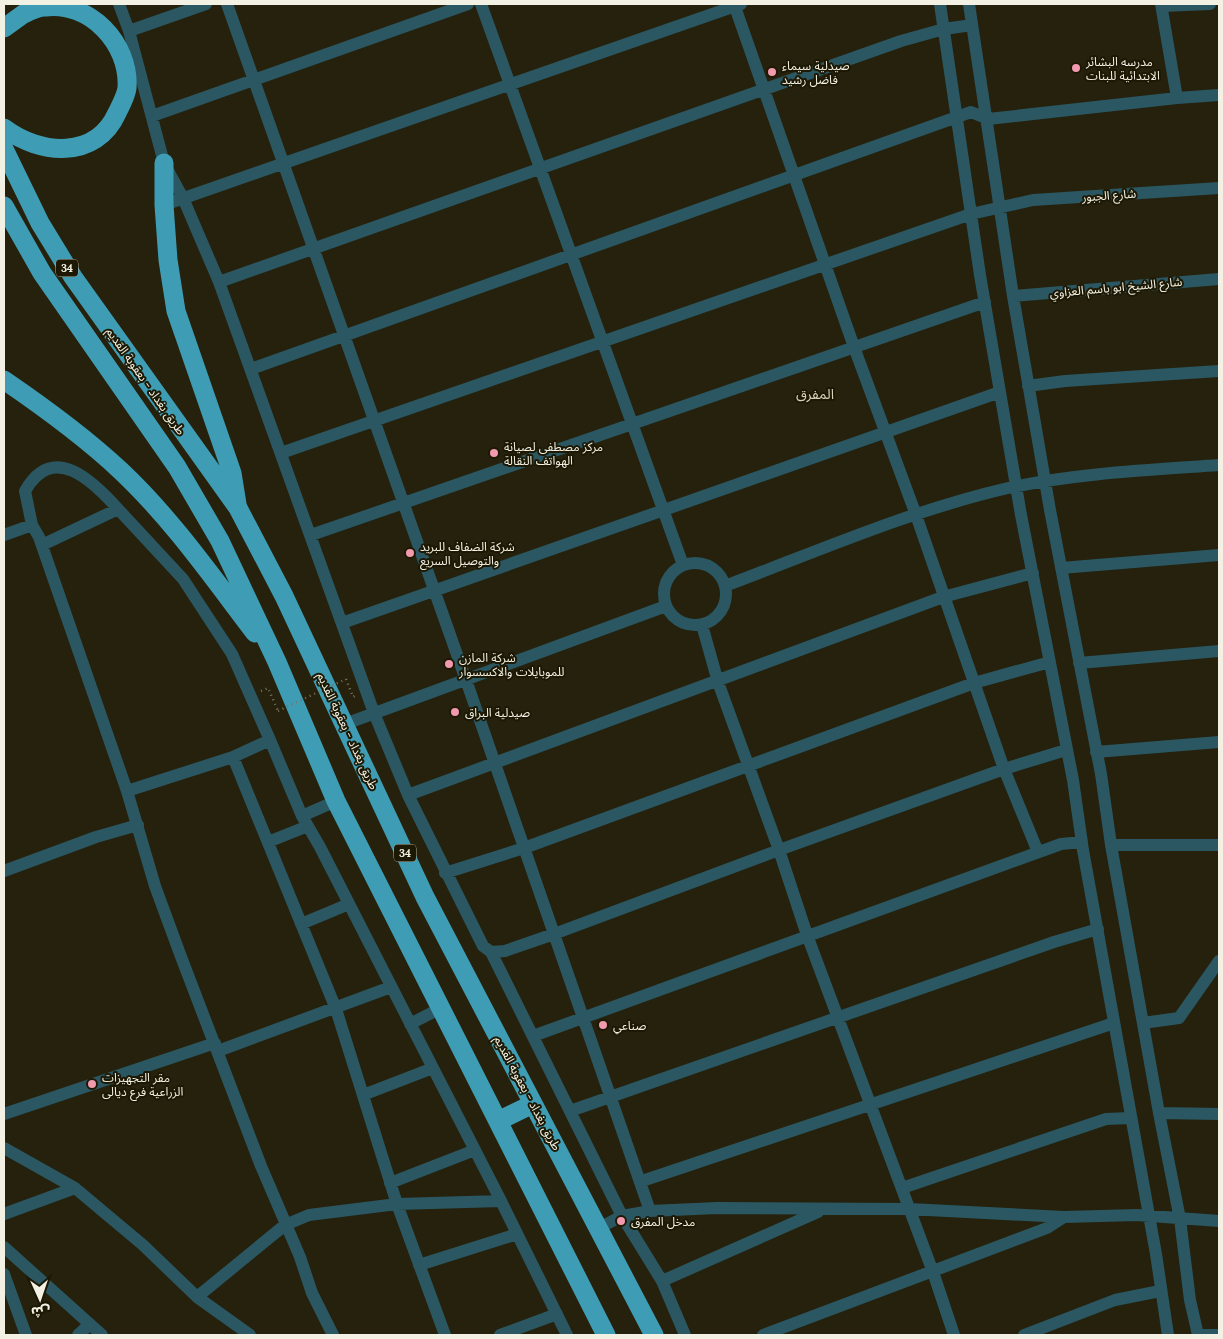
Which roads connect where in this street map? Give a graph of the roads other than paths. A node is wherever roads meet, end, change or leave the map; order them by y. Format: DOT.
graph roads {
  1 [pos="119,4"];
  2 [pos="206,4"];
  3 [pos="227,4"];
  4 [pos="468,4"];
  5 [pos="481,4"];
  6 [pos="736,4"];
  7 [pos="940,4"];
  8 [pos="969,4"];
  9 [pos="1210,4"];
  10 [pos="1161,5"];
  11 [pos="31,9"];
  12 [pos="972,25"];
  13 [pos="4,28"];
  14 [pos="944,29"];
  15 [pos="129,32"];
  16 [pos="254,80"];
  17 [pos="510,84"];
  18 [pos="764,90"];
  19 [pos="1219,95"];
  20 [pos="1177,98"];
  21 [pos="152,116"];
  22 [pos="956,119"];
  23 [pos="988,119"];
  24 [pos="4,128"];
  25 [pos="4,148"];
  26 [pos="164,163"];
  27 [pos="283,164"];
  28 [pos="541,169"];
  29 [pos="795,176"];
  30 [pos="1219,188"];
  31 [pos="183,198"];
  32 [pos="164,205"];
  33 [pos="4,206"];
  34 [pos="999,206"];
  35 [pos="971,214"];
  36 [pos="313,249"];
  37 [pos="572,255"];
  38 [pos="826,264"];
  39 [pos="1219,279"];
  40 [pos="219,282"];
  41 [pos="1013,296"];
  42 [pos="985,302"];
  43 [pos="344,336"];
  44 [pos="603,342"];
  45 [pos="854,347"];
  46 [pos="251,369"];
  47 [pos="1219,371"];
  48 [pos="4,380"];
  49 [pos="1028,386"];
  50 [pos="1000,392"];
  51 [pos="374,421"];
  52 [pos="632,424"];
  53 [pos="885,433"];
  54 [pos="281,453"];
  55 [pos="1219,465"];
  56 [pos="1045,481"];
  57 [pos="1016,487"];
  58 [pos="403,503"];
  59 [pos="238,508"];
  60 [pos="118,509"];
  61 [pos="664,510"];
  62 [pos="916,515"];
  63 [pos="32,525"];
  64 [pos="4,535"];
  65 [pos="310,535"];
  66 [pos="42,545"];
  67 [pos="1219,556"];
  68 [pos="683,565"];
  69 [pos="1061,568"];
  70 [pos="1033,573"];
  71 [pos="725,586"];
  72 [pos="433,591"];
  73 [pos="943,597"];
  74 [pos="666,606"];
  75 [pos="342,622"];
  76 [pos="702,625"];
  77 [pos="1219,651"];
  78 [pos="277,662"];
  79 [pos="1050,662"];
  80 [pos="1079,663"];
  81 [pos="466,680"];
  82 [pos="718,682"];
  83 [pos="974,683"];
  84 [pos="374,713"];
  85 [pos="345,724"];
  86 [pos="270,740"];
  87 [pos="1219,742"];
  88 [pos="1066,750"];
  89 [pos="1096,752"];
  90 [pos="234,757"];
  91 [pos="494,763"];
  92 [pos="749,765"];
  93 [pos="1004,769"];
  94 [pos="127,791"];
  95 [pos="408,795"];
  96 [pos="336,801"];
  97 [pos="305,821"];
  98 [pos="138,825"];
  99 [pos="268,842"];
  100 [pos="1082,842"];
  101 [pos="1111,845"];
  102 [pos="1219,845"];
  103 [pos="524,848"];
  104 [pos="779,850"];
  105 [pos="1038,852"];
  106 [pos="4,871"];
  107 [pos="445,873"];
  108 [pos="349,904"];
  109 [pos="301,924"];
  110 [pos="1098,929"];
  111 [pos="554,934"];
  112 [pos="807,935"];
  113 [pos="491,952"];
  114 [pos="1219,961"];
  115 [pos="391,987"];
  116 [pos="442,1008"];
  117 [pos="336,1009"];
  118 [pos="839,1017"];
  119 [pos="584,1018"];
  120 [pos="1114,1023"];
  121 [pos="1143,1023"];
  122 [pos="410,1024"];
  123 [pos="533,1036"];
  124 [pos="216,1047"];
  125 [pos="433,1068"];
  126 [pos="362,1095"];
  127 [pos="612,1096"];
  128 [pos="871,1103"];
  129 [pos="534,1104"];
  130 [pos="570,1111"];
  131 [pos="1159,1113"];
  132 [pos="4,1114"];
  133 [pos="1219,1114"];
  134 [pos="1130,1118"];
  135 [pos="498,1121"];
  136 [pos="4,1148"];
  137 [pos="475,1150"];
  138 [pos="390,1182"];
  139 [pos="642,1182"];
  140 [pos="75,1188"];
  141 [pos="902,1188"];
  142 [pos="501,1201"];
  143 [pos="397,1204"];
  144 [pos="823,1209"];
  145 [pos="908,1209"];
  146 [pos="650,1211"];
  147 [pos="4,1214"];
  148 [pos="622,1216"];
  149 [pos="1064,1216"];
  150 [pos="1149,1216"];
  151 [pos="1180,1219"];
  152 [pos="1219,1221"];
  153 [pos="285,1225"];
  154 [pos="599,1228"];
  155 [pos="517,1234"];
  156 [pos="4,1247"];
  157 [pos="419,1265"];
  158 [pos="933,1272"];
  159 [pos="4,1274"];
  160 [pos="662,1280"];
  161 [pos="1160,1291"];
  162 [pos="197,1297"];
  163 [pos="10,1307"];
  164 [pos="557,1314"];
  165 [pos="90,1324"];
  166 [pos="26,1335"];
  167 [pos="78,1335"];
  168 [pos="102,1335"];
  169 [pos="250,1335"];
  170 [pos="333,1335"];
  171 [pos="445,1335"];
  172 [pos="500,1335"];
  173 [pos="567,1335"];
  174 [pos="606,1335"];
  175 [pos="654,1335"];
  176 [pos="684,1335"];
  177 [pos="763,1335"];
  178 [pos="954,1335"];
  179 [pos="1024,1335"];
  180 [pos="1168,1335"];
  181 [pos="1198,1335"];
  182 [pos="1219,1335"];
  1 -- 15 [label="street"];
  2 -- 15 [label="street"];
  3 -- 16 [label="street"];
  4 -- 16 [label="street"];
  5 -- 17 [label="street"];
  6 -- 17 [label="street"];
  6 -- 18 [label="street"];
  7 -- 14 [label="street"];
  8 -- 12 [label="street"];
  9 -- 10 [label="street"];
  10 -- 20 [label="street"];
  11 -- 13 [label="highway"];
  11 -- 24 [label="highway"];
  12 -- 14 [label="street"];
  12 -- 23 [label="street"];
  14 -- 18 [label="street"];
  14 -- 22 [label="street"];
  15 -- 21 [label="street"];
  16 -- 21 [label="street"];
  16 -- 27 [label="street"];
  17 -- 27 [label="street"];
  17 -- 28 [label="street"];
  18 -- 28 [label="street"];
  18 -- 29 [label="street"];
  19 -- 20 [label="street"];
  20 -- 23 [label="street"];
  21 -- 26 [label="street"];
  22 -- 23 [label="street"];
  22 -- 29 [label="street"];
  22 -- 35 [label="street"];
  23 -- 34 [label="street"];
  25 -- 59 [label="highway, طريق بغداد - بعقوبة القديم / 34"];
  26 -- 31 [label="street"];
  26 -- 32 [label="highway"];
  27 -- 31 [label="street"];
  27 -- 36 [label="street"];
  28 -- 36 [label="street"];
  28 -- 37 [label="street"];
  29 -- 37 [label="street"];
  29 -- 38 [label="street"];
  30 -- 34 [label="street, شارع الجبور"];
  31 -- 32 [label="street"];
  31 -- 40 [label="street"];
  32 -- 59 [label="highway"];
  33 -- 78 [label="highway, طريق بغداد - بعقوبة القديم / 34"];
  34 -- 35 [label="street, شارع الجبور"];
  34 -- 41 [label="street"];
  35 -- 38 [label="street, شارع الجبور"];
  35 -- 42 [label="street"];
  36 -- 40 [label="street"];
  36 -- 43 [label="street"];
  37 -- 43 [label="street"];
  37 -- 44 [label="street"];
  38 -- 44 [label="street, شارع الجبور"];
  38 -- 45 [label="street"];
  39 -- 41 [label="street, شارع الشيخ ابو باسم العزاوي"];
  40 -- 46 [label="street"];
  41 -- 49 [label="street"];
  42 -- 45 [label="street"];
  42 -- 50 [label="street"];
  43 -- 46 [label="street"];
  43 -- 51 [label="street"];
  44 -- 51 [label="street, شارع الجبور"];
  44 -- 52 [label="street"];
  45 -- 52 [label="street"];
  45 -- 53 [label="street"];
  46 -- 54 [label="street"];
  47 -- 49 [label="street"];
  48 -- 78 [label="highway"];
  49 -- 56 [label="street"];
  50 -- 53 [label="street"];
  50 -- 57 [label="street"];
  51 -- 54 [label="street, شارع الجبور"];
  51 -- 58 [label="street"];
  52 -- 58 [label="street"];
  52 -- 61 [label="street"];
  53 -- 61 [label="street"];
  53 -- 62 [label="street"];
  54 -- 65 [label="street"];
  55 -- 56 [label="street"];
  56 -- 57 [label="street"];
  56 -- 69 [label="street"];
  57 -- 62 [label="street"];
  57 -- 70 [label="street"];
  58 -- 65 [label="street"];
  58 -- 72 [label="street"];
  59 -- 85 [label="highway, طريق بغداد - بعقوبة القديم / 34"];
  60 -- 63 [label="street"];
  60 -- 66 [label="street"];
  60 -- 86 [label="street"];
  61 -- 68 [label="street"];
  61 -- 72 [label="street"];
  62 -- 71 [label="street"];
  62 -- 73 [label="street"];
  63 -- 64 [label="street"];
  63 -- 66 [label="street"];
  65 -- 75 [label="street"];
  66 -- 94 [label="street"];
  67 -- 69 [label="street"];
  68 -- 71 [label="street"];
  68 -- 74 [label="street"];
  69 -- 80 [label="street"];
  70 -- 73 [label="street"];
  70 -- 79 [label="street"];
  71 -- 76 [label="street"];
  72 -- 75 [label="street"];
  72 -- 81 [label="street"];
  73 -- 82 [label="street"];
  73 -- 83 [label="street"];
  74 -- 76 [label="street"];
  74 -- 81 [label="street"];
  75 -- 84 [label="street"];
  76 -- 82 [label="street"];
  77 -- 80 [label="street"];
  78 -- 96 [label="highway, طريق بغداد - بعقوبة القديم / 34"];
  79 -- 83 [label="street"];
  79 -- 88 [label="street"];
  80 -- 89 [label="street"];
  81 -- 84 [label="street"];
  81 -- 91 [label="street"];
  82 -- 91 [label="street"];
  82 -- 92 [label="street"];
  83 -- 92 [label="street"];
  83 -- 93 [label="street"];
  84 -- 85 [label="street"];
  84 -- 95 [label="street"];
  85 -- 129 [label="highway, طريق بغداد - بعقوبة القديم / 34"];
  86 -- 90 [label="street"];
  86 -- 97 [label="street"];
  87 -- 89 [label="street"];
  88 -- 93 [label="street"];
  88 -- 100 [label="street"];
  89 -- 101 [label="street"];
  90 -- 94 [label="street"];
  90 -- 99 [label="street"];
  91 -- 95 [label="street"];
  91 -- 103 [label="street"];
  92 -- 103 [label="street"];
  92 -- 104 [label="street"];
  93 -- 104 [label="street"];
  93 -- 105 [label="street"];
  94 -- 98 [label="street"];
  95 -- 107 [label="street"];
  96 -- 97 [label="street"];
  96 -- 116 [label="highway, طريق بغداد - بعقوبة القديم / 34"];
  97 -- 99 [label="street"];
  97 -- 108 [label="street"];
  98 -- 106 [label="street"];
  98 -- 124 [label="street"];
  99 -- 109 [label="street"];
  100 -- 105 [label="street"];
  100 -- 110 [label="street"];
  101 -- 102 [label="street"];
  101 -- 121 [label="street"];
  103 -- 107 [label="street"];
  103 -- 111 [label="street"];
  104 -- 111 [label="street"];
  104 -- 112 [label="street"];
  105 -- 112 [label="street"];
  107 -- 113 [label="street"];
  108 -- 109 [label="street"];
  108 -- 115 [label="street"];
  109 -- 117 [label="street"];
  110 -- 118 [label="street"];
  110 -- 120 [label="street"];
  111 -- 113 [label="street"];
  111 -- 119 [label="street"];
  112 -- 118 [label="street"];
  112 -- 119 [label="street"];
  113 -- 123 [label="street"];
  114 -- 121 [label="street"];
  115 -- 117 [label="street"];
  115 -- 122 [label="street"];
  116 -- 122 [label="street"];
  116 -- 135 [label="highway, طريق بغداد - بعقوبة القديم / 34"];
  117 -- 124 [label="street"];
  117 -- 126 [label="street"];
  118 -- 127 [label="street"];
  118 -- 128 [label="street"];
  119 -- 123 [label="street"];
  119 -- 127 [label="street"];
  120 -- 128 [label="street"];
  120 -- 134 [label="street"];
  121 -- 131 [label="street"];
  122 -- 125 [label="street"];
  123 -- 130 [label="street"];
  124 -- 132 [label="street"];
  124 -- 153 [label="street"];
  125 -- 126 [label="street"];
  125 -- 137 [label="street"];
  126 -- 138 [label="street"];
  127 -- 130 [label="street"];
  127 -- 139 [label="street"];
  128 -- 139 [label="street"];
  128 -- 141 [label="street"];
  129 -- 135 [label="highway"];
  129 -- 154 [label="highway, طريق بغداد - بعقوبة القديم / 34"];
  130 -- 148 [label="street"];
  131 -- 133 [label="street"];
  131 -- 151 [label="street"];
  134 -- 141 [label="street"];
  134 -- 150 [label="street"];
  135 -- 174 [label="highway, طريق بغداد - بعقوبة القديم / 34"];
  136 -- 140 [label="street"];
  137 -- 138 [label="street"];
  137 -- 142 [label="street"];
  138 -- 143 [label="street"];
  139 -- 146 [label="street"];
  140 -- 147 [label="street"];
  140 -- 162 [label="street"];
  141 -- 145 [label="street"];
  142 -- 143 [label="street"];
  142 -- 155 [label="street"];
  143 -- 153 [label="street"];
  143 -- 157 [label="street"];
  144 -- 145 [label="street"];
  144 -- 146 [label="street"];
  144 -- 160 [label="street"];
  145 -- 149 [label="street"];
  145 -- 158 [label="street"];
  146 -- 148 [label="street"];
  148 -- 154 [label="street"];
  148 -- 160 [label="street"];
  149 -- 150 [label="street"];
  149 -- 158 [label="street"];
  150 -- 151 [label="street"];
  150 -- 161 [label="street"];
  151 -- 152 [label="street"];
  151 -- 181 [label="street"];
  153 -- 162 [label="street"];
  153 -- 170 [label="street"];
  154 -- 175 [label="highway, طريق بغداد - بعقوبة القديم / 34"];
  155 -- 157 [label="street"];
  155 -- 164 [label="street"];
  156 -- 165 [label="street"];
  157 -- 171 [label="street"];
  158 -- 177 [label="street"];
  158 -- 178 [label="street"];
  159 -- 163 [label="street"];
  160 -- 176 [label="street"];
  161 -- 179 [label="street"];
  161 -- 180 [label="street"];
  162 -- 169 [label="street"];
  163 -- 166 [label="street"];
  164 -- 172 [label="street"];
  164 -- 173 [label="street"];
  165 -- 167 [label="street"];
  165 -- 168 [label="street"];
  181 -- 182 [label="street"];
}
